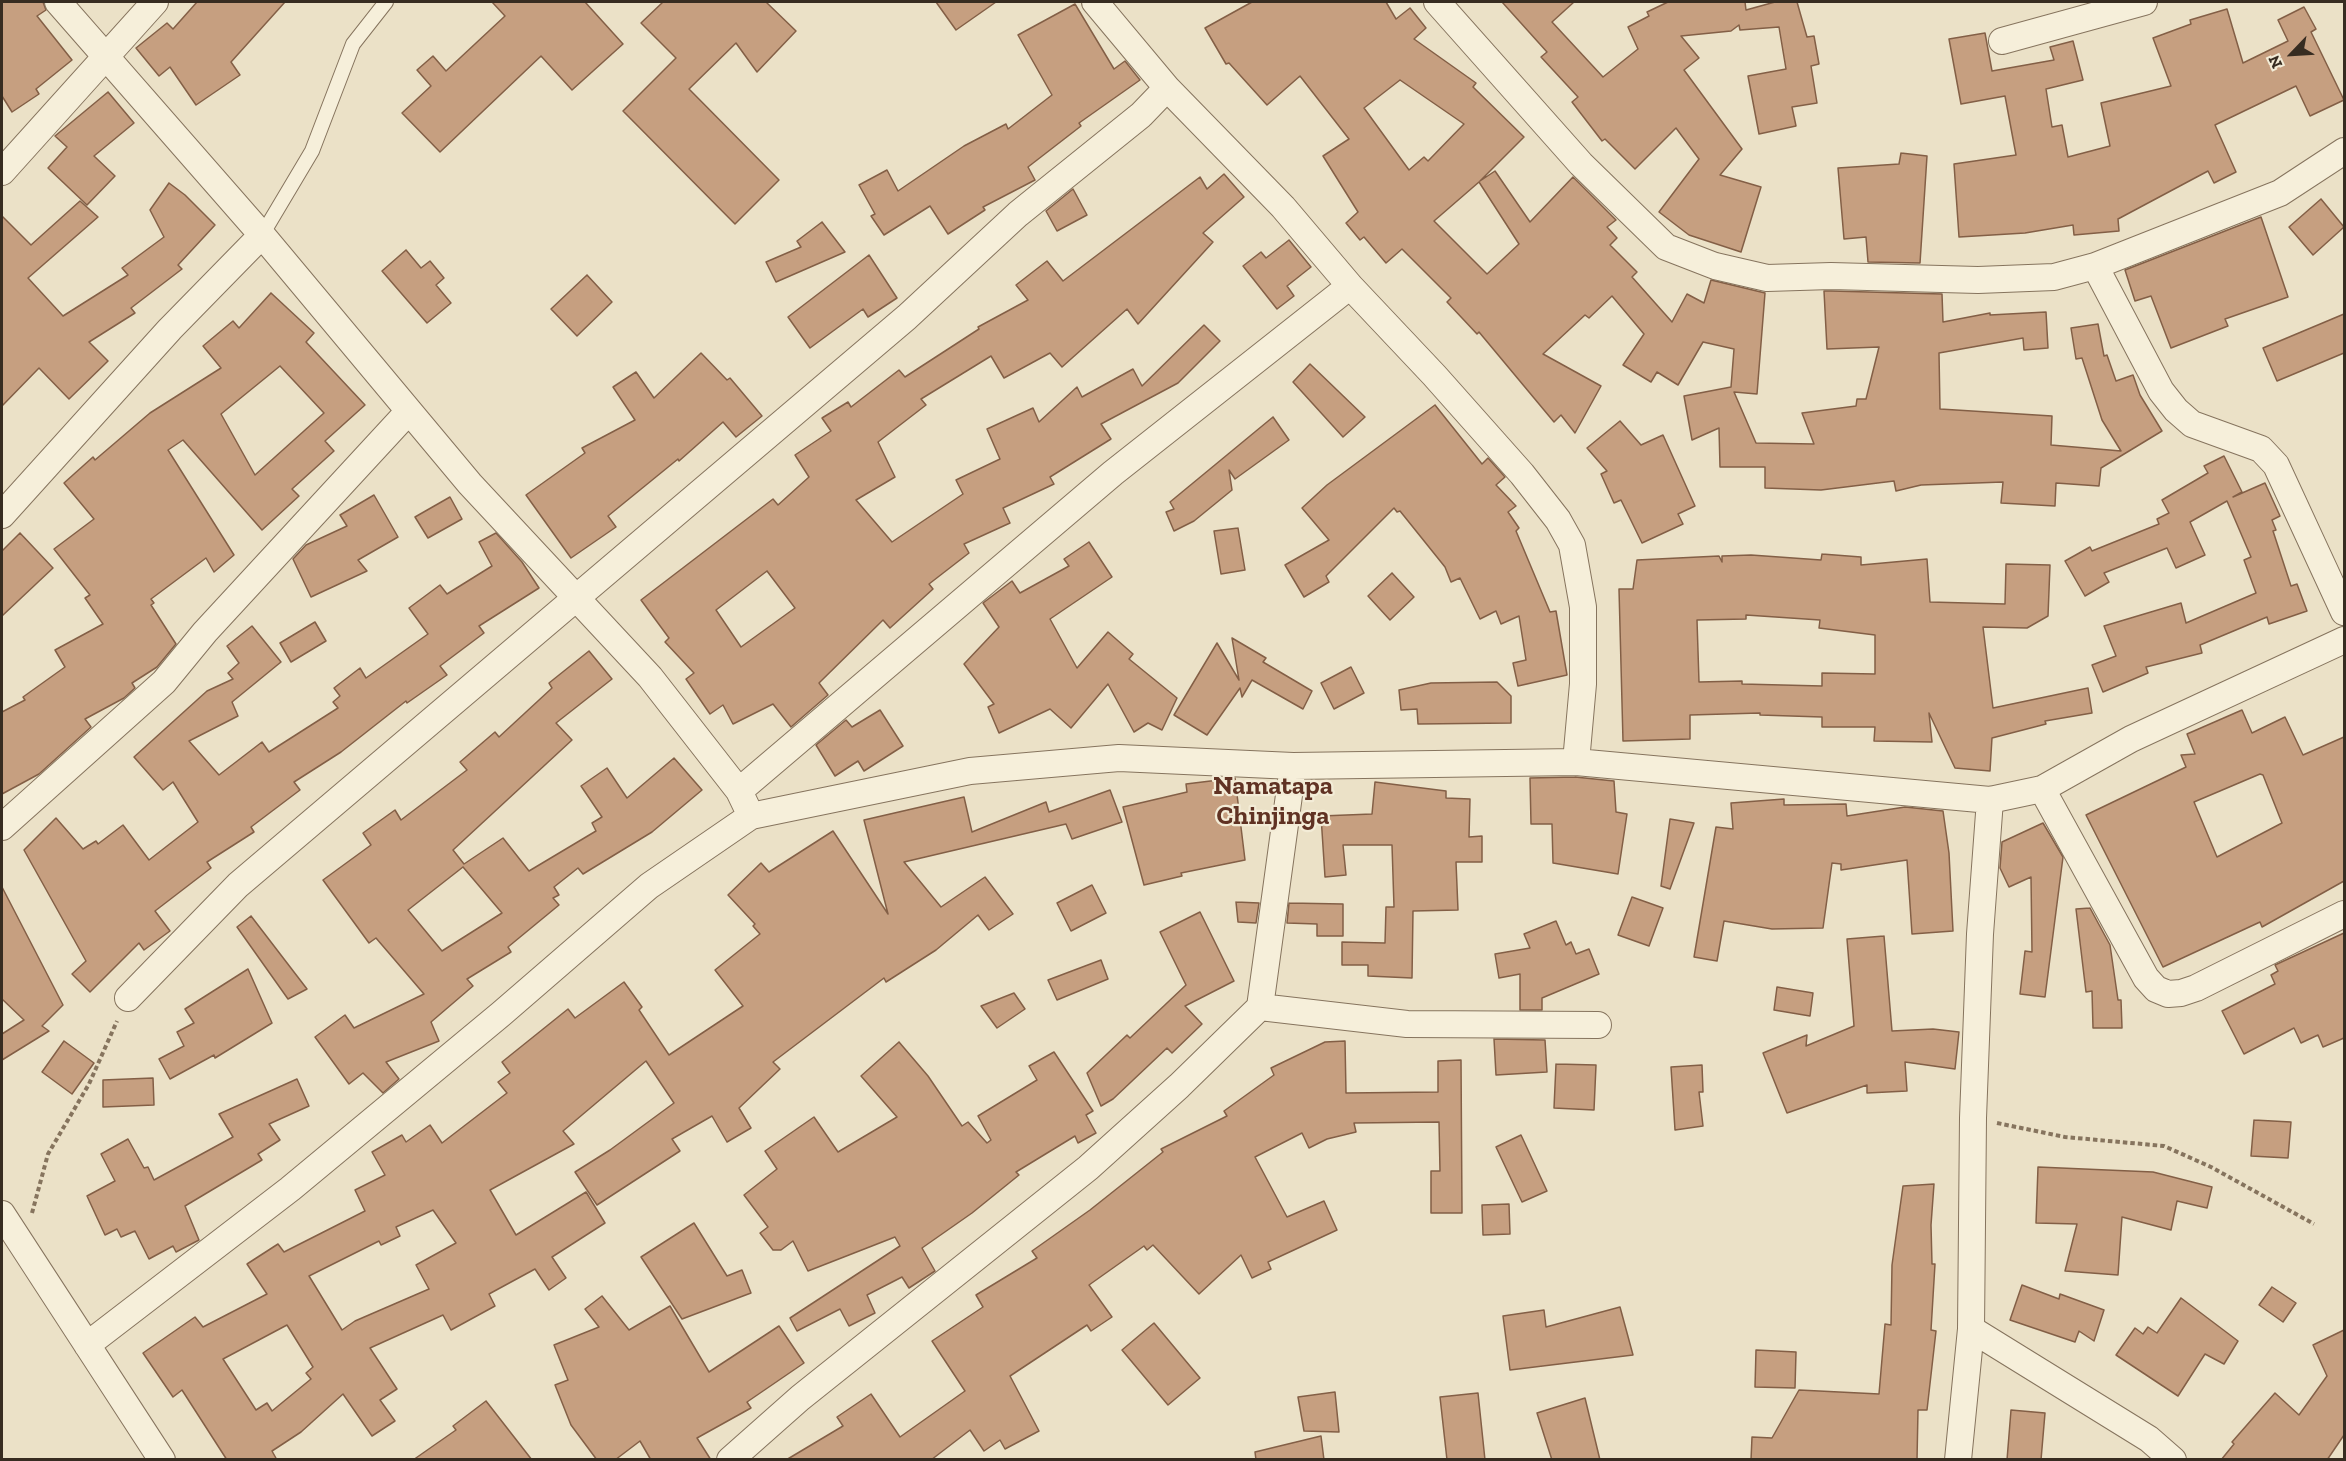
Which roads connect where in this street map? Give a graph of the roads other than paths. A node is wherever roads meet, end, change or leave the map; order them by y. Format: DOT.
graph roads {
  1 [pos="58,2"];
  2 [pos="155,2"];
  3 [pos="386,2"];
  4 [pos="1095,2"];
  5 [pos="1437,2"];
  6 [pos="2144,2"];
  7 [pos="2002,41"];
  8 [pos="106,58"];
  9 [pos="1167,88"];
  10 [pos="2344,151"];
  11 [pos="2,172"];
  12 [pos="262,236"];
  13 [pos="2095,266"];
  14 [pos="1350,286"];
  15 [pos="408,412"];
  16 [pos="2,515"];
  17 [pos="577,596"];
  18 [pos="2344,612"];
  19 [pos="2344,640"];
  20 [pos="1576,762"];
  21 [pos="1293,766"];
  22 [pos="2042,789"];
  23 [pos="739,791"];
  24 [pos="1990,800"];
  25 [pos="752,816"];
  26 [pos="2,826"];
  27 [pos="2344,914"];
  28 [pos="128,998"];
  29 [pos="1260,1007"];
  30 [pos="1598,1025"];
  31 [pos="2,1214"];
  32 [pos="1971,1329"];
  33 [pos="87,1346"];
  34 [pos="162,1460"];
  35 [pos="730,1460"];
  36 [pos="1958,1460"];
  37 [pos="2173,1460"];
  1 -- 8 [label="street"];
  2 -- 8 [label="street"];
  3 -- 12 [label="lane"];
  4 -- 9 [label="street"];
  5 -- 13 [label="street"];
  6 -- 7 [label="street"];
  8 -- 11 [label="street"];
  8 -- 12 [label="street"];
  9 -- 14 [label="street"];
  9 -- 17 [label="street"];
  10 -- 13 [label="street"];
  12 -- 15 [label="street"];
  12 -- 16 [label="street"];
  13 -- 18 [label="street"];
  14 -- 20 [label="street"];
  14 -- 23 [label="street"];
  15 -- 17 [label="street"];
  15 -- 26 [label="street"];
  17 -- 23 [label="street"];
  17 -- 28 [label="street"];
  19 -- 22 [label="street"];
  20 -- 21 [label="street"];
  20 -- 24 [label="street"];
  21 -- 25 [label="street"];
  21 -- 29 [label="street"];
  22 -- 24 [label="street"];
  22 -- 27 [label="street"];
  23 -- 25 [label="street"];
  24 -- 32 [label="street"];
  25 -- 33 [label="street"];
  29 -- 30 [label="street"];
  29 -- 35 [label="street"];
  31 -- 33 [label="street"];
  32 -- 36 [label="street"];
  32 -- 37 [label="street"];
  33 -- 34 [label="street"];
}
